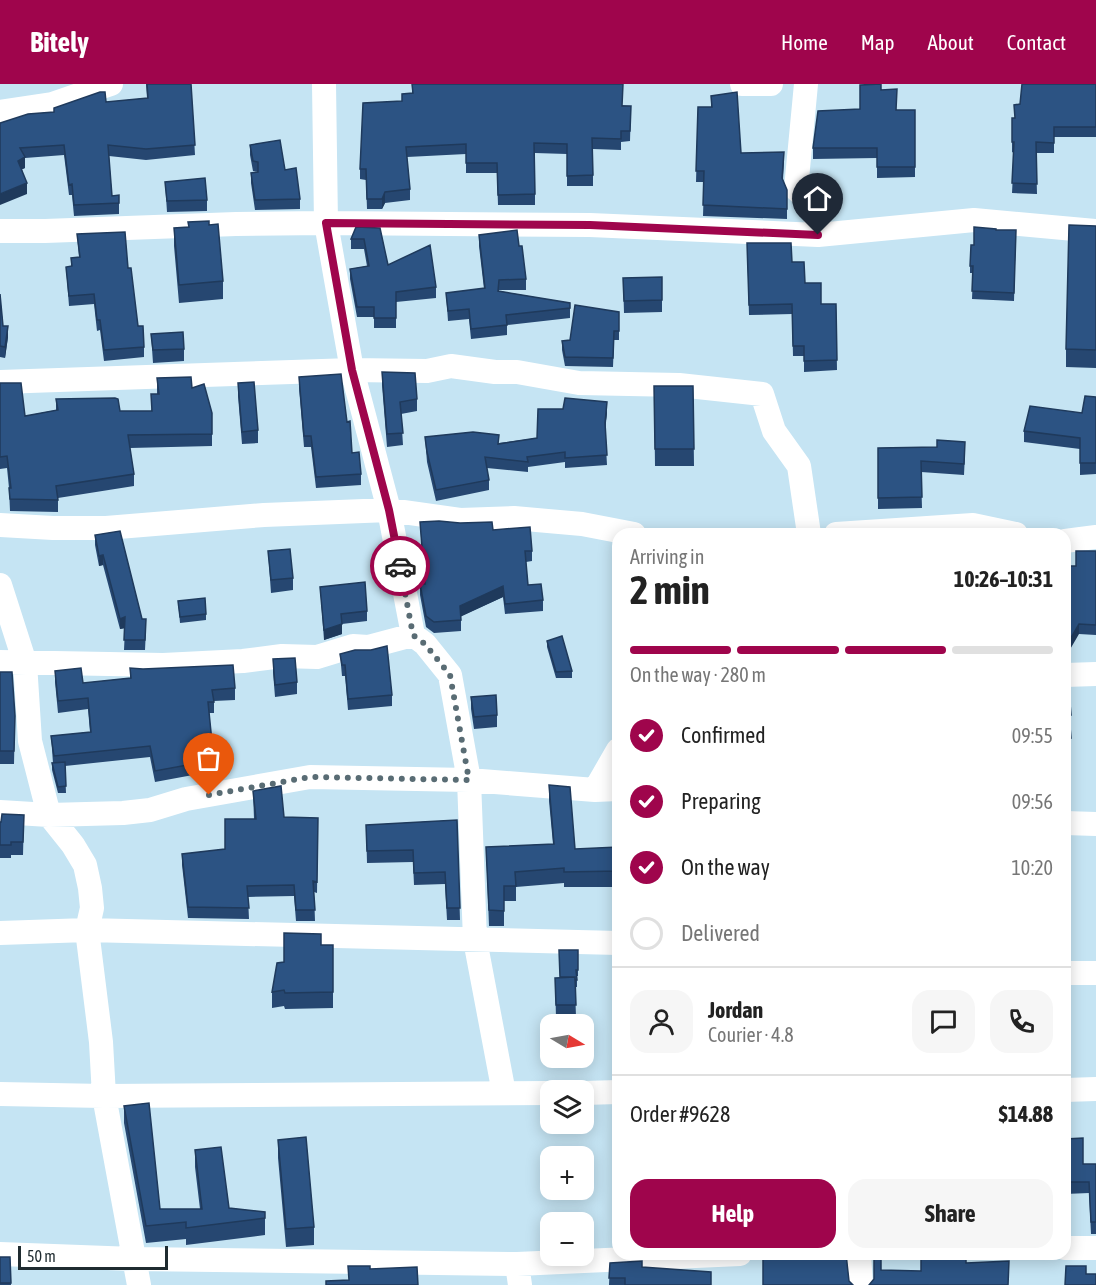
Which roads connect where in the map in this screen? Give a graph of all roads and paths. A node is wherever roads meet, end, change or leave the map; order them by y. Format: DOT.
graph roads {
  1 [pos="111,84"];
  2 [pos="324,84"];
  3 [pos="742,84"];
  4 [pos="771,84"];
  5 [pos="806,84"];
  6 [pos="0,112"];
  7 [pos="326,223"];
  8 [pos="0,231"];
  9 [pos="1096,231"];
  10 [pos="818,235"];
  11 [pos="352,370"];
  12 [pos="0,382"];
  13 [pos="389,510"];
  14 [pos="0,525"];
  15 [pos="808,528"];
  16 [pos="928,528"];
  17 [pos="987,528"];
  18 [pos="612,530"];
  19 [pos="1096,537"];
  20 [pos="1071,540"];
  21 [pos="0,585"];
  22 [pos="413,635"];
  23 [pos="0,662"];
  24 [pos="25,663"];
  25 [pos="1096,674"];
  26 [pos="1071,675"];
  27 [pos="612,770"];
  28 [pos="469,780"];
  29 [pos="606,789"];
  30 [pos="0,812"];
  31 [pos="49,815"];
  32 [pos="1071,822"];
  33 [pos="1096,824"];
  34 [pos="87,930"];
  35 [pos="0,933"];
  36 [pos="475,940"];
  37 [pos="612,942"];
  38 [pos="1071,973"];
  39 [pos="1096,973"];
  40 [pos="1071,1089"];
  41 [pos="1096,1089"];
  42 [pos="612,1092"];
  43 [pos="504,1093"];
  44 [pos="540,1093"];
  45 [pos="594,1093"];
  46 [pos="0,1094"];
  47 [pos="104,1096"];
  48 [pos="1071,1248"];
  49 [pos="1096,1248"];
  50 [pos="0,1254"];
  51 [pos="134,1259"];
  52 [pos="674,1260"];
  53 [pos="859,1260"];
  54 [pos="519,1274"];
  55 [pos="139,1285"];
  56 [pos="861,1285"];
  1 -- 6 [label="street"];
  2 -- 7 [label="street"];
  3 -- 4 [label="street"];
  5 -- 10 [label="street"];
  7 -- 8 [label="street"];
  7 -- 10 [label="street"];
  7 -- 11 [label="street"];
  9 -- 10 [label="street"];
  11 -- 12 [label="street"];
  11 -- 13 [label="street"];
  11 -- 15 [label="street"];
  13 -- 14 [label="street"];
  13 -- 18 [label="street"];
  13 -- 22 [label="street"];
  16 -- 17 [label="street"];
  19 -- 20 [label="street"];
  21 -- 24 [label="street"];
  22 -- 24 [label="street"];
  22 -- 28 [label="street"];
  23 -- 24 [label="street"];
  24 -- 31 [label="street"];
  25 -- 26 [label="street"];
  27 -- 29 [label="street"];
  28 -- 29 [label="street"];
  28 -- 31 [label="street"];
  28 -- 36 [label="street"];
  30 -- 31 [label="street"];
  31 -- 34 [label="street"];
  32 -- 33 [label="street"];
  34 -- 35 [label="street"];
  34 -- 36 [label="street"];
  34 -- 47 [label="street"];
  36 -- 37 [label="street"];
  36 -- 43 [label="street"];
  38 -- 39 [label="street"];
  40 -- 41 [label="street"];
  42 -- 45 [label="street"];
  43 -- 44 [label="street"];
  43 -- 47 [label="street"];
  46 -- 47 [label="street"];
  47 -- 51 [label="street"];
  48 -- 49 [label="street"];
  50 -- 51 [label="street"];
  51 -- 54 [label="street"];
  51 -- 55 [label="street"];
  52 -- 54 [label="street"];
  53 -- 56 [label="street"];
}
